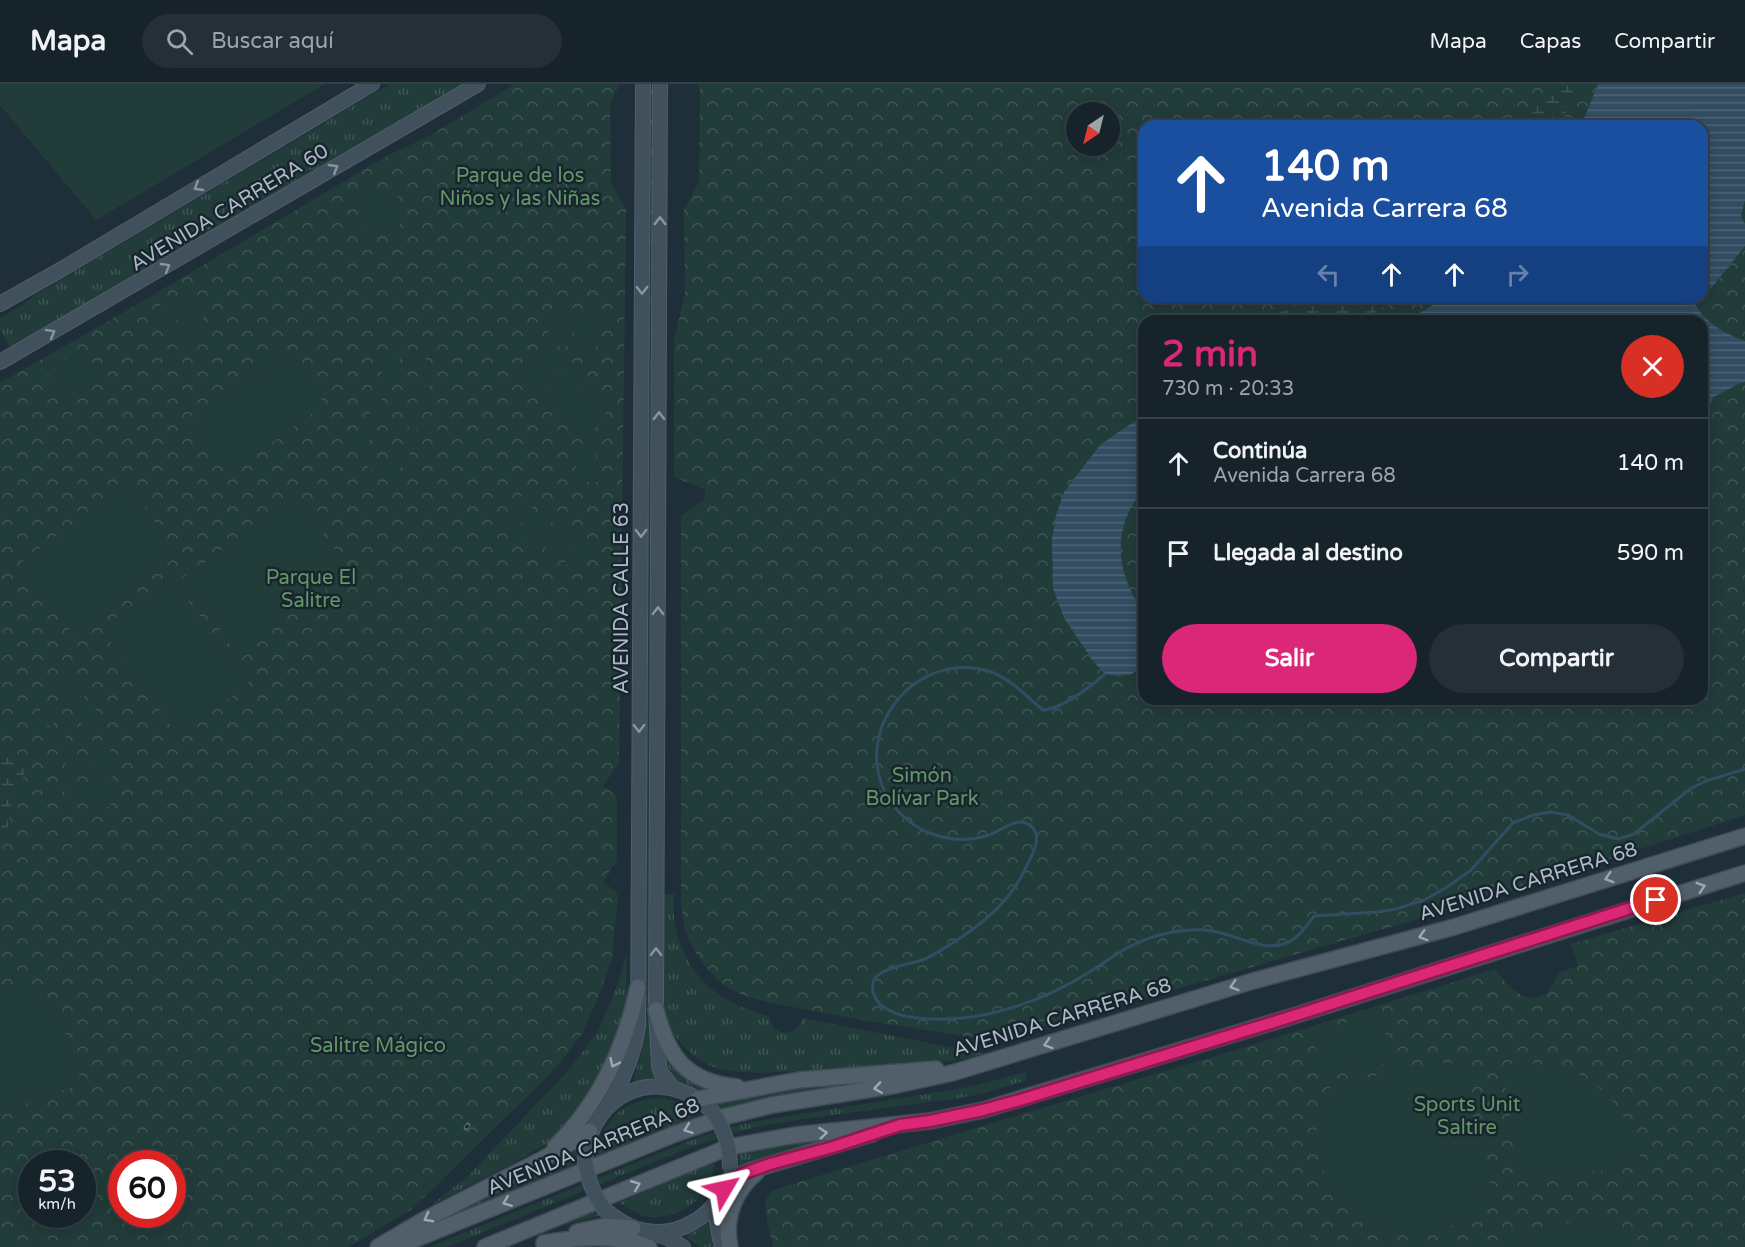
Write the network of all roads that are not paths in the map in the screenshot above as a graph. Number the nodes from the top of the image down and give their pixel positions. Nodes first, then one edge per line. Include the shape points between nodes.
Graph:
1 (372, 84) edge
2 (478, 84) edge
3 (643, 84) edge
4 (660, 84) edge
5 (0, 304) edge
6 (0, 362) edge
7 (640, 641) junction
8 (657, 642) junction
9 (1745, 836) edge
10 (1745, 873) edge
11 (638, 987) junction
12 (656, 1010) junction
13 (976, 1066) junction
14 (752, 1088) junction
15 (674, 1089) junction
16 (698, 1099) junction
17 (608, 1106) junction
18 (900, 1125) junction
19 (590, 1131) junction
20 (543, 1159) junction
21 (770, 1164) junction
22 (724, 1189) junction
23 (714, 1206) junction
24 (644, 1236) edge
25 (539, 1245) edge
26 (378, 1247) edge
27 (396, 1247) edge
28 (485, 1247) edge
29 (683, 1247) edge
30 (723, 1247) edge
31 (730, 1247) edge

1 -> 5 main road, AVENIDA CARRERA 60
6 -> 2 main road, AVENIDA CARRERA 60
3 -> 7 main road, AVENIDA CALLE 63
8 -> 4 main road, AVENIDA CALLE 63
7 - 8 main road
7 -> 11 main road, AVENIDA CALLE 63
12 -> 8 main road, AVENIDA CALLE 63
9 -> 13 main road, AVENIDA CARRERA 68 via 1454,927 1253,981
18 -> 10 main road via 1020,1100
11 - 17 main road, AVENIDA CALLE 63 via 636,1041 624,1077
11 -> 20 main road via 623,1042 604,1083 576,1125
12 - 14 main road via 665,1040 684,1067 711,1083
12 - 15 main road, AVENIDA CALLE 63 via 659,1066
13 - 14 main road via 811,1078
13 -> 27 main road, AVENIDA CARRERA 68 via 724,1117
14 - 16 main road
15 - 16 main road
15 - 17 main road via 639,1089
16 - 22 main road, bridge via 712,1111 727,1138 730,1169
17 - 19 main road
18 - 21 main road
28 -> 18 main road via 729,1147 795,1135
19 - 20 main road
19 - 24 main road, bridge via 585,1161 594,1195 618,1221
20 -> 26 main road
21 - 22 main road via 742,1174
21 - 31 main road via 752,1176 733,1205 727,1224
22 - 23 main road
23 - 24 main road via 685,1227
23 - 30 main road
24 - 25 main road via 579,1238
24 - 25 main road via 619,1226 592,1227
24 - 29 main road via 668,1238

